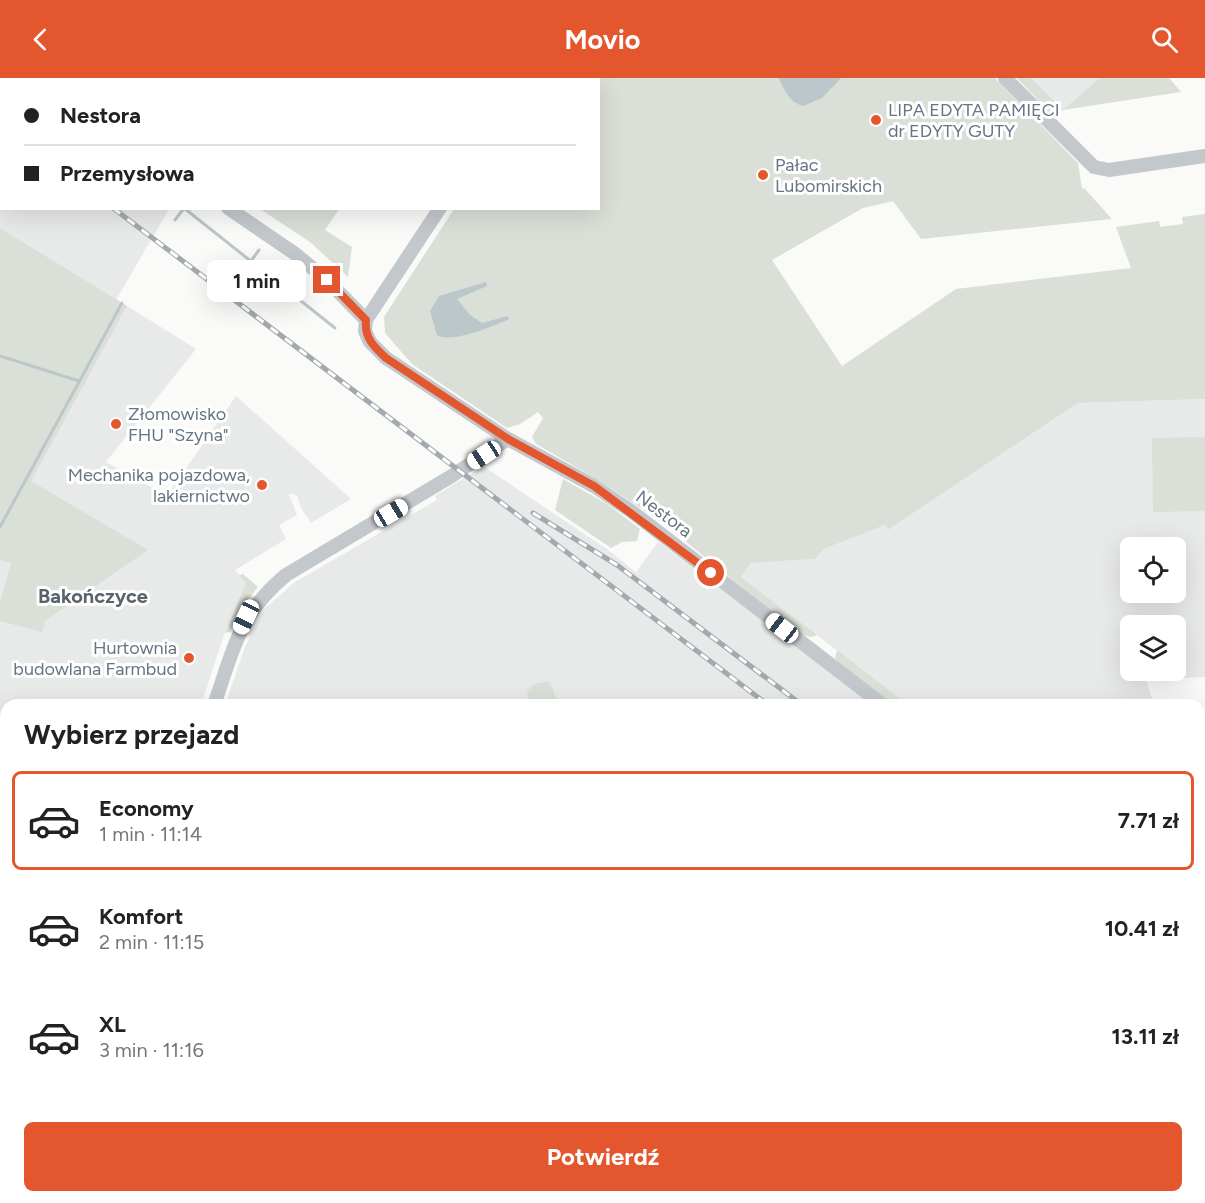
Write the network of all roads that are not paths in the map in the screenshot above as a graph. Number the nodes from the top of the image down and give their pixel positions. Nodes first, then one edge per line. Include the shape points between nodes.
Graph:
1 (1005, 78) edge
2 (1205, 156) edge
3 (231, 210) edge
4 (439, 210) edge
5 (366, 320) junction
6 (508, 439) junction
7 (216, 699) edge
8 (876, 699) edge

1 - 2 street via 1094,167 1109,170
3 - 5 street via 294,253
4 - 5 street
5 - 6 street, Nestora via 370,342 386,358
6 - 7 street via 286,575 269,590 246,617
6 - 8 street, Nestora via 631,511

